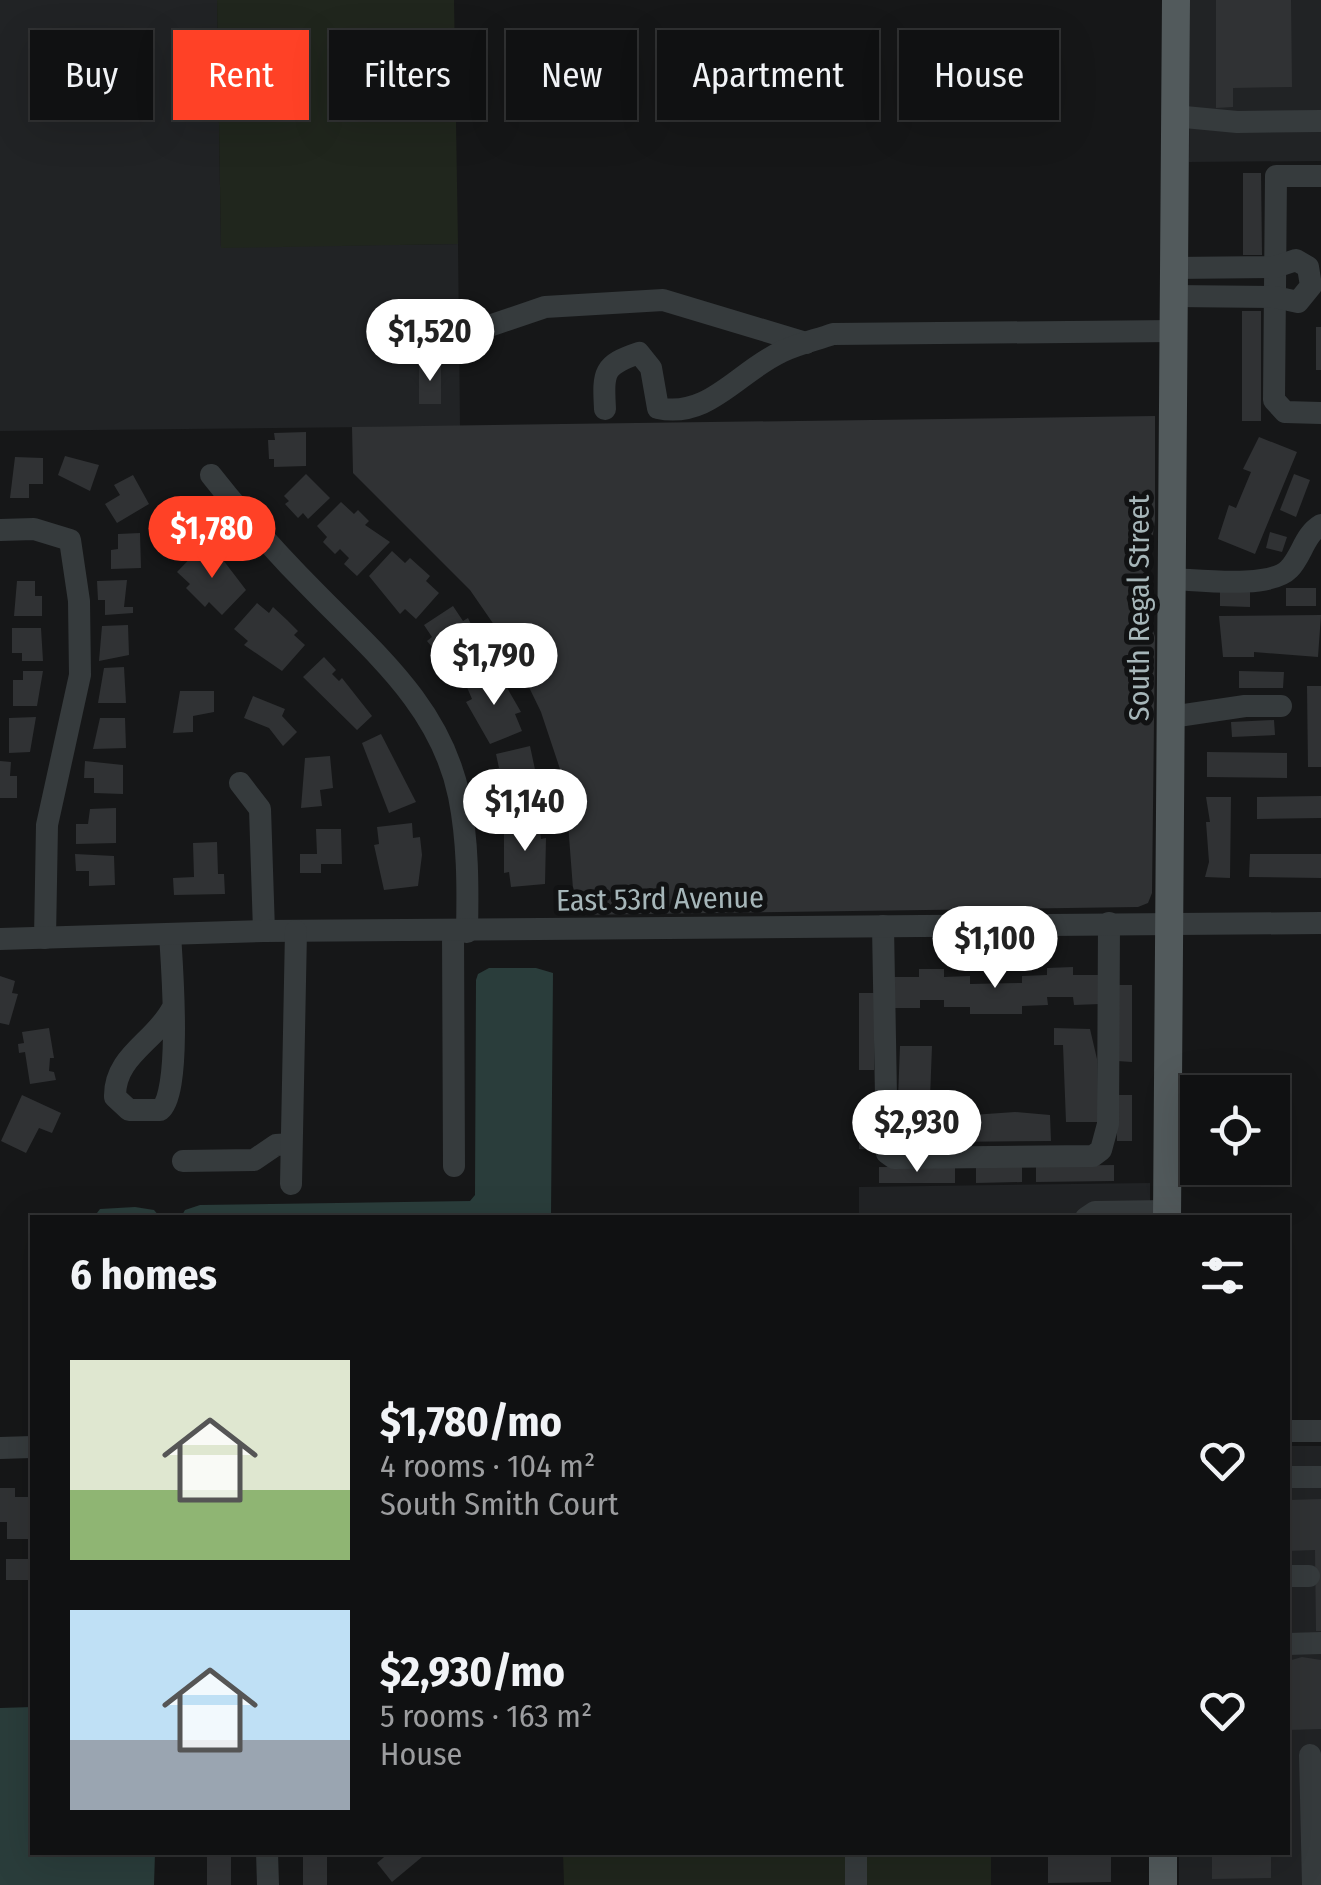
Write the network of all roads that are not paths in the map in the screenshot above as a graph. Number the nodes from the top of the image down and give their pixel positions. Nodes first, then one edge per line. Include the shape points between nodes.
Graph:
1 (1176, 0) edge
2 (1174, 116) junction
3 (1321, 121) edge
4 (1321, 176) edge
5 (1275, 267) junction
6 (1174, 268) junction
7 (1174, 296) junction
8 (1275, 297) junction
9 (1174, 331) junction
10 (439, 343) dead end
11 (806, 343) junction
12 (605, 408) dead end
13 (1321, 412) edge
14 (210, 475) dead end
15 (1321, 525) edge
16 (0, 530) edge
17 (1172, 579) junction
18 (1281, 706) dead end
19 (1171, 717) junction
20 (240, 784) dead end
21 (1168, 922) junction
22 (1109, 923) junction
23 (1321, 923) edge
24 (883, 926) junction
25 (264, 931) junction
26 (296, 932) junction
27 (460, 932) junction
28 (170, 934) junction
29 (46, 938) junction
30 (0, 939) edge
31 (172, 1009) dead end
32 (291, 1144) junction
33 (183, 1161) dead end
34 (454, 1166) dead end
35 (291, 1184) dead end
36 (1167, 1214) edge
37 (1090, 1215) edge
38 (1290, 1431) edge
39 (1321, 1431) edge
40 (30, 1447) edge
41 (0, 1448) edge
42 (1290, 1477) edge
43 (1321, 1477) edge
44 (1321, 1643) edge
45 (1290, 1644) edge
46 (1306, 1755) edge
47 (1299, 1798) edge
48 (268, 1855) edge
49 (856, 1855) edge
50 (1163, 1855) edge
51 (1316, 1877) edge
52 (268, 1885) edge
53 (856, 1885) edge
54 (1163, 1885) edge

1 - 2 main road, South Regal Street
2 - 3 street
2 - 6 main road, South Regal Street
4 - 5 street via 1276,176
5 - 6 street
5 - 8 street
5 - 8 street via 1303,263 1311,286 1298,302
6 - 7 main road, South Regal Street
7 - 8 street
7 - 9 main road, South Regal Street
8 - 13 street via 1274,400 1285,412
9 - 11 street via 870,331
9 - 17 main road, South Regal Street
10 - 11 street via 545,307 664,300
11 - 12 street via 679,413 658,408 651,368 638,352 614,361 604,377
14 - 27 street via 260,537 372,644 413,693 458,792 468,860
15 - 17 street via 1276,578
16 - 29 street via 70,540 79,601 80,675 47,826
17 - 19 main road, South Regal Street
18 - 19 street
19 - 21 main road, South Regal Street
20 - 25 street via 260,808
21 - 22 street, East 53rd Avenue
21 - 23 street, East 53rd Avenue
21 - 36 main road, South Regal Street
22 - 24 street, East 53rd Avenue
22 - 24 street via 1108,1124 1101,1150 1092,1156 894,1158 887,1152
24 - 27 street, East 53rd Avenue
25 - 26 street, East 53rd Avenue
25 - 28 street, East 53rd Avenue
26 - 27 street, East 53rd Avenue
26 - 32 street
27 - 34 street
28 - 29 street, East 53rd Avenue
28 - 31 street
29 - 30 street, East 53rd Avenue
32 - 33 street via 276,1144 254,1160
32 - 35 street
36 - 37 street
38 - 39 street
40 - 41 street
42 - 43 street
44 - 45 street
46 - 47 street
47 - 51 street
48 - 52 street
49 - 53 street
50 - 54 main road

